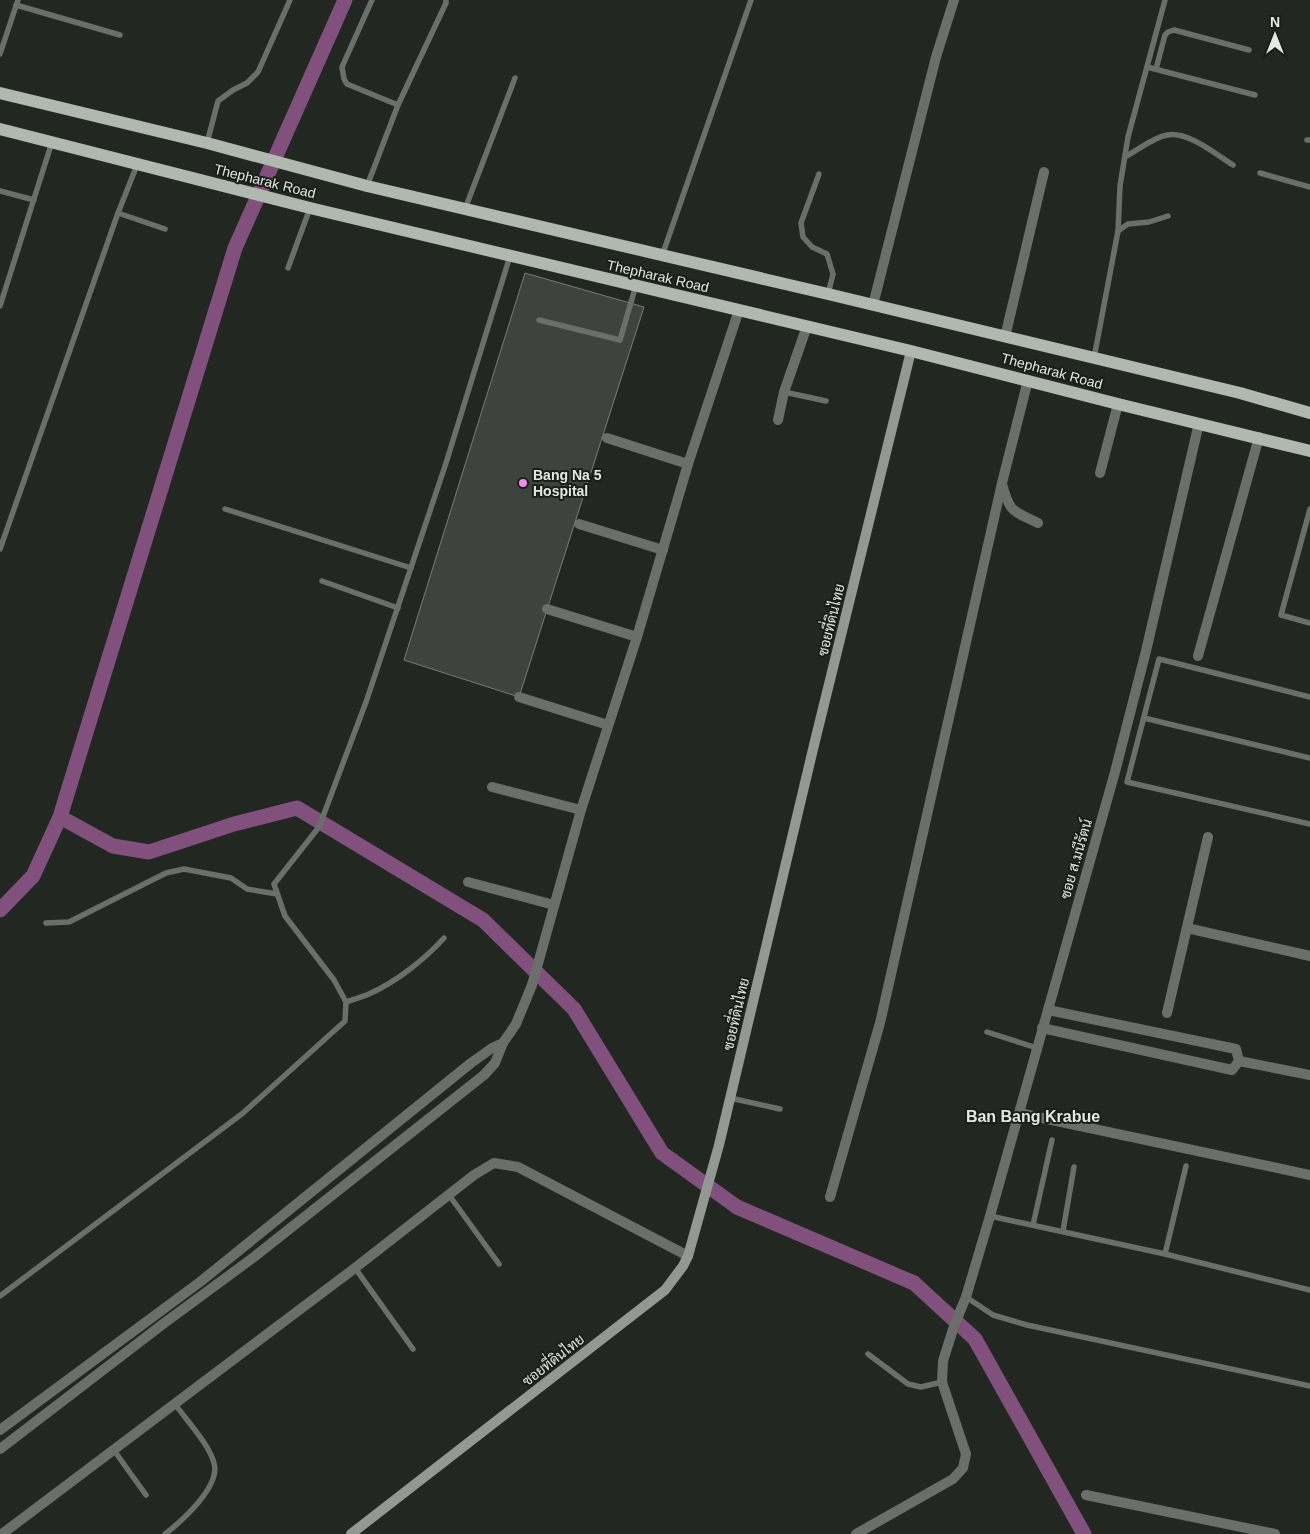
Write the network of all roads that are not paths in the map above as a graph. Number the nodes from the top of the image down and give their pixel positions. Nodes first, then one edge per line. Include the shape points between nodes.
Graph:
1 (290, 0) edge
2 (372, 0) edge
3 (752, 0) edge
4 (954, 0) edge
5 (1165, 0) edge
6 (448, 1) edge
7 (17, 3) edge
8 (120, 35) dead end
9 (1249, 50) dead end
10 (0, 54) edge
11 (1147, 67) junction
12 (1156, 69) junction
13 (515, 78) dead end
14 (0, 93) edge
15 (1255, 95) dead end
16 (398, 106) junction
17 (0, 129) edge
18 (52, 142) junction
19 (207, 143) junction
20 (1125, 157) junction
21 (138, 164) junction
22 (1233, 165) dead end
23 (1044, 172) dead end
24 (819, 174) dead end
25 (1260, 174) dead end
26 (367, 186) junction
27 (1310, 187) edge
28 (0, 191) edge
29 (34, 200) junction
30 (310, 208) junction
31 (465, 209) junction
32 (118, 212) junction
33 (1168, 216) dead end
34 (165, 229) dead end
35 (1118, 231) junction
36 (510, 256) junction
37 (662, 256) junction
38 (288, 268) dead end
39 (636, 286) junction
40 (828, 294) junction
41 (873, 305) junction
42 (0, 306) edge
43 (739, 310) junction
44 (539, 320) dead end
45 (807, 326) junction
46 (1005, 337) junction
47 (911, 351) junction
48 (1094, 358) junction
49 (1028, 380) junction
50 (784, 392) junction
51 (826, 401) dead end
52 (1118, 404) junction
53 (1310, 413) edge
54 (778, 420) dead end
55 (1199, 423) junction
56 (1259, 437) junction
57 (607, 438) dead end
58 (1310, 451) edge
59 (688, 464) junction
60 (1100, 473) dead end
61 (1002, 483) junction
62 (226, 509) dead end
63 (1310, 509) edge
64 (1038, 523) dead end
65 (579, 524) dead end
66 (0, 549) edge
67 (662, 550) junction
68 (411, 568) junction
69 (322, 581) dead end
70 (398, 608) junction
71 (548, 608) dead end
72 (1310, 623) edge
73 (637, 636) junction
74 (1198, 656) dead end
75 (519, 697) dead end
76 (1310, 697) edge
77 (1144, 718) junction
78 (608, 725) junction
79 (1310, 758) edge
80 (492, 787) dead end
81 (581, 810) junction
82 (1310, 824) edge
83 (1208, 837) dead end
84 (468, 882) dead end
85 (277, 894) junction
86 (554, 905) junction
87 (46, 923) dead end
88 (1188, 928) junction
89 (444, 938) dead end
90 (1310, 956) edge
91 (346, 1002) junction
92 (1048, 1010) junction
93 (1167, 1013) dead end
94 (1042, 1028) junction
95 (987, 1032) dead end
96 (503, 1043) junction
97 (1037, 1048) junction
98 (1239, 1061) junction
99 (1310, 1074) edge
100 (730, 1098) junction
101 (780, 1109) dead end
102 (1019, 1113) junction
103 (392, 1127) junction
104 (403, 1139) junction
105 (1052, 1140) dead end
106 (1186, 1166) dead end
107 (1074, 1167) dead end
108 (1310, 1175) edge
109 (448, 1195) junction
110 (830, 1196) dead end
111 (990, 1216) junction
112 (1032, 1225) junction
113 (1063, 1231) junction
114 (1165, 1254) junction
115 (688, 1256) junction
116 (499, 1264) dead end
117 (355, 1268) junction
118 (1310, 1290) edge
119 (0, 1296) edge
120 (966, 1298) junction
121 (155, 1315) junction
122 (163, 1324) junction
123 (413, 1350) dead end
124 (868, 1354) dead end
125 (942, 1382) junction
126 (1310, 1386) edge
127 (174, 1404) junction
128 (0, 1430) edge
129 (0, 1449) edge
130 (113, 1449) junction
131 (1086, 1494) dead end
132 (146, 1495) dead end
133 (1248, 1531) edge
134 (2, 1534) edge
135 (165, 1534) edge
136 (351, 1534) edge
137 (856, 1534) edge
138 (1275, 1534) edge

1 - 19 lane via 258,72 218,101
2 - 16 lane via 342,67 344,79 348,84
3 - 37 lane
4 - 41 street via 936,57
5 - 11 lane
6 - 16 lane
7 - 8 lane
7 - 10 lane
9 - 12 lane via 1174,30 1165,35
11 - 12 lane
11 - 20 lane
12 - 15 lane
13 - 31 lane
14 - 19 main road, Thepharak Road
16 - 26 lane
17 - 18 main road, Thepharak Road
18 - 21 main road, Thepharak Road
18 - 29 lane
19 - 26 main road, Thepharak Road
20 - 22 lane via 1156,139 1176,134
20 - 35 lane
21 - 30 main road, Thepharak Road
21 - 32 lane
23 - 46 street
24 - 40 lane via 801,223 803,237 812,247 827,254 832,274
25 - 27 lane
26 - 31 main road, Thepharak Road
28 - 29 lane
29 - 42 lane
30 - 36 main road, Thepharak Road
30 - 38 lane
31 - 37 main road, Thepharak Road
32 - 34 lane
32 - 66 lane
33 - 35 lane via 1128,224
35 - 48 lane
36 - 39 main road, Thepharak Road
36 - 68 lane
37 - 40 main road, Thepharak Road
39 - 43 main road, Thepharak Road
39 - 44 lane via 620,340
40 - 41 main road, Thepharak Road
41 - 46 main road, Thepharak Road
43 - 45 main road, Thepharak Road
43 - 59 street
45 - 47 main road, Thepharak Road
45 - 50 street
46 - 48 main road, Thepharak Road
47 - 49 main road, Thepharak Road
47 - 100 street, ซอยที่ดินไทย
48 - 53 main road, Thepharak Road
49 - 52 main road, Thepharak Road
49 - 61 street
50 - 51 lane
50 - 54 street
52 - 55 main road, Thepharak Road
52 - 60 street
55 - 56 main road, Thepharak Road
55 - 92 street, ซอย ส.มนีรัตน์ via 1132,708
56 - 58 main road, Thepharak Road
56 - 74 street
57 - 59 street
59 - 67 street
61 - 64 street via 1008,505
61 - 110 street via 880,1023
62 - 68 lane
63 - 72 lane via 1281,615
65 - 67 street
67 - 73 street
68 - 70 lane
69 - 70 lane
70 - 85 lane via 319,826 274,884
71 - 73 street
73 - 78 street
75 - 78 street
76 - 77 lane via 1159,659
77 - 79 lane
77 - 82 lane via 1127,782
78 - 81 street
80 - 81 street
81 - 86 street
83 - 88 street
84 - 86 street
85 - 87 lane via 247,889 230,878 184,870 166,873 69,922
85 - 91 lane via 285,916 334,980
86 - 96 street via 532,985 516,1024
88 - 90 street
88 - 93 street
89 - 91 lane via 432,952 399,976 369,994
91 - 119 lane via 345,1021 244,1112
92 - 94 street, ซอย ส.มนีรัตน์
92 - 98 street via 1236,1049
94 - 97 street, ซอย ส.มนีรัตน์
94 - 98 street via 1232,1070
95 - 97 lane
96 - 103 street via 471,1063
96 - 104 street via 495,1063 484,1075
97 - 102 street, ซอย ส.มนีรัตน์
98 - 99 street
100 - 101 lane
100 - 115 street, ซอยที่ดินไทย
102 - 108 street
102 - 111 street, ซอย ส.มนีรัตน์
103 - 104 street
103 - 121 street
104 - 122 street
105 - 112 lane
106 - 114 lane
107 - 113 lane
109 - 115 street via 494,1163 518,1167
109 - 116 lane
109 - 117 street
111 - 112 lane
111 - 120 street, ซอย ส.มนีรัตน์
112 - 113 lane
113 - 114 lane
114 - 118 lane
115 - 136 street, ซอยที่ดินไทย via 665,1290
117 - 123 lane
117 - 127 street
120 - 125 street, ซอย ส.มนีรัตน์ via 943,1361
120 - 126 lane via 993,1315 1027,1325
121 - 122 street
121 - 128 street
122 - 129 street
124 - 125 lane via 908,1384 921,1387
125 - 137 street via 966,1454 963,1468 953,1479
127 - 130 street
127 - 135 lane via 208,1449 215,1475 201,1499
130 - 132 lane
130 - 134 street
131 - 133 street
133 - 138 street

